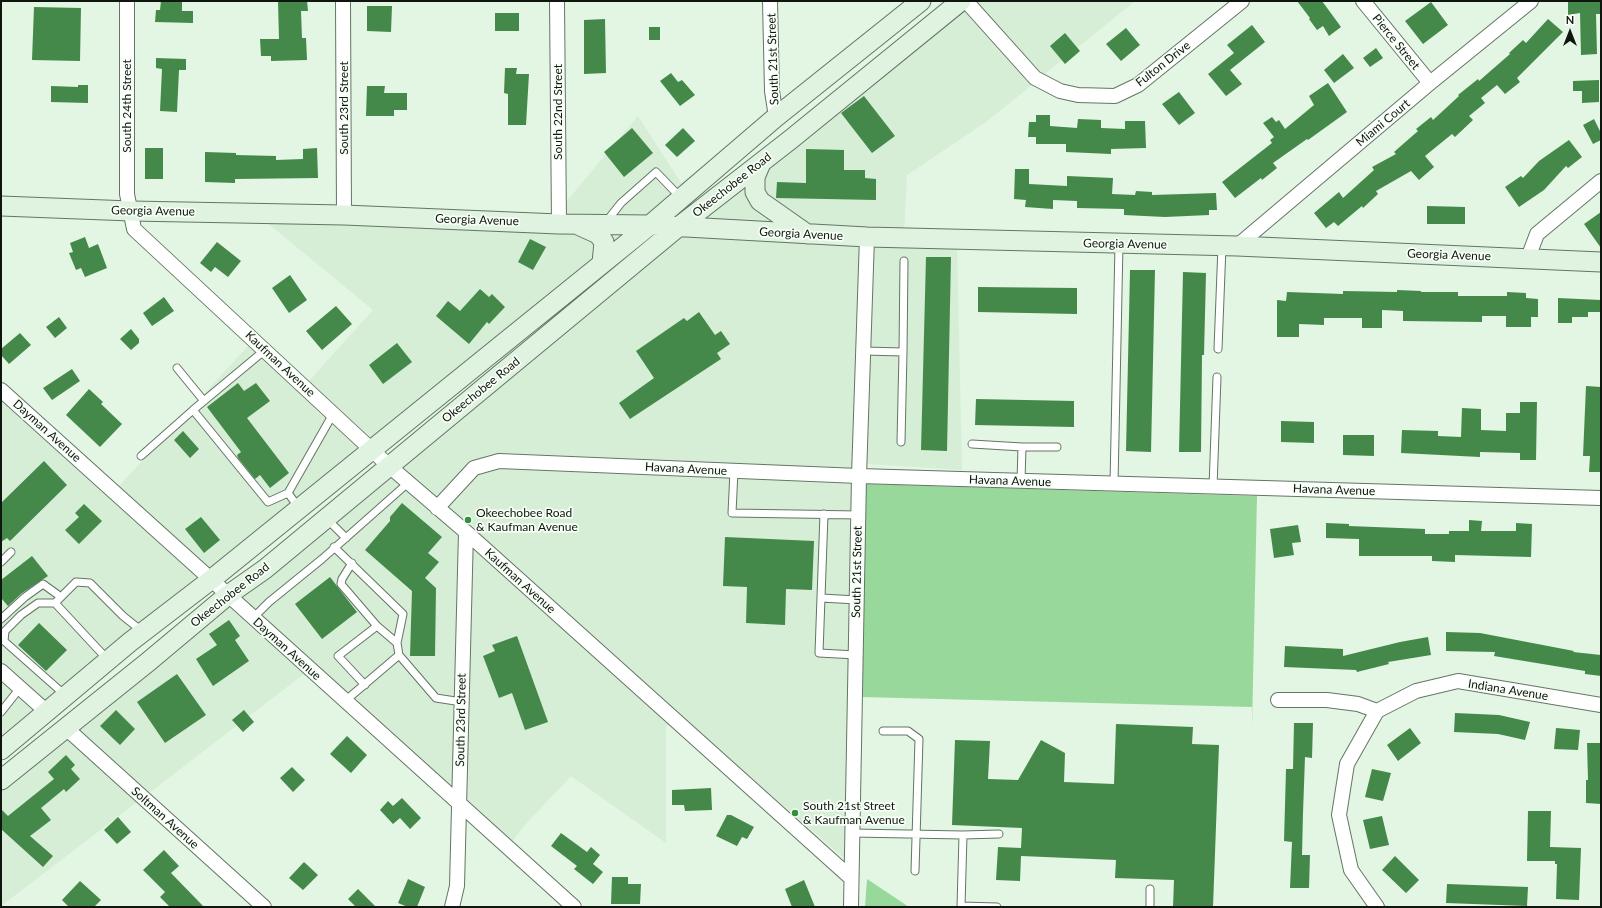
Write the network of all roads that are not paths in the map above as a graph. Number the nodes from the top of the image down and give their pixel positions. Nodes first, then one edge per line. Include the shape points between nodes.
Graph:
1 (127, 1) edge
2 (343, 1) edge
3 (557, 1) edge
4 (770, 1) edge
5 (921, 1) edge
6 (961, 1) edge
7 (966, 1) edge
8 (1242, 1) edge
9 (1363, 1) edge
10 (1531, 1) edge
11 (1430, 83) junction
12 (776, 116) junction
13 (761, 163) junction
14 (1601, 181) edge
15 (682, 198) junction
16 (1, 206) edge
17 (131, 211) junction
18 (344, 215) junction
19 (568, 224) junction
20 (604, 224) junction
21 (650, 225) junction
22 (677, 228) junction
23 (807, 234) junction
24 (867, 237) junction
25 (1119, 244) junction
26 (1229, 246) junction
27 (1528, 258) junction
28 (904, 260) dead end
29 (1601, 262) edge
30 (602, 263) junction
31 (1218, 349) dead end
32 (265, 350) junction
33 (863, 351) junction
34 (903, 352) junction
35 (178, 368) dead end
36 (1217, 377) dead end
37 (1, 390) edge
38 (204, 401) junction
39 (193, 410) junction
40 (333, 414) junction
41 (900, 442) dead end
42 (972, 444) dead end
43 (1022, 447) junction
44 (1057, 448) dead end
45 (371, 449) junction
46 (141, 456) dead end
47 (388, 465) junction
48 (734, 471) junction
49 (860, 476) junction
50 (1021, 481) junction
51 (408, 483) junction
52 (1114, 484) junction
53 (1213, 487) junction
54 (288, 493) junction
55 (1601, 498) edge
56 (299, 508) junction
57 (437, 508) junction
58 (824, 514) junction
59 (859, 515) junction
60 (326, 517) junction
61 (466, 532) junction
62 (346, 538) junction
63 (334, 548) junction
64 (11, 552) dead end
65 (1, 562) edge
66 (352, 563) junction
67 (212, 579) junction
68 (228, 595) junction
69 (61, 597) junction
70 (821, 598) junction
71 (857, 600) junction
72 (55, 603) junction
73 (253, 618) junction
74 (1, 619) edge
75 (377, 626) junction
76 (143, 632) junction
77 (397, 643) junction
78 (399, 655) junction
79 (856, 655) junction
80 (108, 660) junction
81 (1, 671) edge
82 (365, 685) junction
83 (20, 688) junction
84 (66, 696) junction
85 (1278, 700) dead end
86 (345, 701) junction
87 (462, 702) junction
88 (1601, 705) edge
89 (1377, 711) junction
90 (1, 712) edge
91 (47, 712) junction
92 (66, 728) junction
93 (883, 731) dead end
94 (5, 744) edge
95 (1, 780) edge
96 (459, 804) junction
97 (852, 833) junction
98 (999, 834) dead end
99 (916, 835) junction
100 (963, 835) junction
101 (915, 871) dead end
102 (851, 878) junction
103 (1150, 889) dead end
104 (1372, 905) edge
105 (961, 906) edge
106 (264, 907) edge
107 (452, 907) edge
108 (574, 907) edge
109 (851, 907) edge
110 (997, 907) edge
111 (1150, 907) edge

1 - 17 street, South 24th Street via 127,194
2 - 18 street, South 23rd Street
3 - 19 street, South 22nd Street
4 - 12 street, South 21st Street via 772,91
5 - 12 main road, Okeechobee Road
6 - 13 main road, Okeechobee Road
7 - 8 street, Fulton Drive via 1035,78 1060,91 1078,95 1115,96 1138,86
9 - 11 street, Pierce Street
10 - 11 street, Miami Court
11 - 26 street, Miami Court
12 - 15 main road, Okeechobee Road
13 - 22 main road, Okeechobee Road
13 - 23 main road via 755,177 755,192 760,201
14 - 27 street via 1537,234
15 - 20 lane via 656,172 621,203
15 - 21 main road, Okeechobee Road
16 - 17 main road, Georgia Avenue
17 - 18 main road, Georgia Avenue
17 - 32 street, Kaufman Avenue via 134,229
18 - 19 main road, Georgia Avenue
19 - 20 main road, Georgia Avenue
19 - 30 main road via 598,234 604,242
20 - 21 main road, Georgia Avenue
21 - 22 main road, Georgia Avenue
21 - 30 main road, Okeechobee Road
22 - 23 main road, Georgia Avenue
22 - 47 main road, Okeechobee Road
23 - 24 main road, Georgia Avenue
24 - 25 main road, Georgia Avenue
24 - 33 street, South 21st Street
25 - 26 main road, Georgia Avenue
25 - 52 lane
26 - 27 main road, Georgia Avenue
26 - 31 lane
27 - 29 main road, Georgia Avenue
28 - 34 lane
30 - 45 main road, Okeechobee Road
32 - 38 lane
32 - 40 street, Kaufman Avenue
33 - 34 lane
33 - 49 street, South 21st Street
34 - 41 lane
35 - 38 lane
36 - 53 lane
37 - 67 street, Dayman Avenue
38 - 39 lane
39 - 46 lane
39 - 54 lane via 268,502
40 - 45 street, Kaufman Avenue
40 - 54 lane
42 - 43 lane
43 - 44 lane
43 - 50 lane
45 - 47 street, Kaufman Avenue
45 - 56 main road, Okeechobee Road
47 - 51 street, Kaufman Avenue
47 - 60 main road, Okeechobee Road
48 - 49 street, Havana Avenue
48 - 57 street, Havana Avenue via 499,461 474,468
48 - 58 lane via 732,513
49 - 50 street, Havana Avenue
49 - 59 street, South 21st Street
50 - 52 street, Havana Avenue
51 - 57 street, Kaufman Avenue
51 - 62 lane
52 - 53 street, Havana Avenue
53 - 55 street, Havana Avenue
54 - 56 lane
56 - 67 main road, Okeechobee Road
57 - 61 street, Kaufman Avenue
58 - 59 lane
58 - 70 lane
59 - 71 street, South 21st Street
60 - 62 lane
60 - 68 main road, Okeechobee Road via 265,569
61 - 87 street, South 23rd Street
61 - 102 street, Kaufman Avenue
62 - 63 lane
63 - 66 lane
63 - 73 lane
64 - 65 lane
66 - 75 lane via 341,584
66 - 77 lane via 403,614
67 - 68 street, Dayman Avenue
67 - 76 main road, Okeechobee Road
68 - 73 street, Dayman Avenue
68 - 92 main road, Okeechobee Road
69 - 72 lane
69 - 74 lane via 44,584
69 - 76 lane via 76,582 90,583
70 - 71 lane
70 - 79 lane via 819,653
71 - 79 street, South 21st Street
72 - 80 lane
72 - 84 lane via 38,603 21,615 5,631 4,641
73 - 86 street, Dayman Avenue
75 - 77 lane
75 - 82 lane via 338,656
76 - 80 main road, Okeechobee Road
77 - 78 lane
78 - 82 lane
78 - 87 lane via 436,698
79 - 97 street, South 21st Street
80 - 84 main road, Okeechobee Road
81 - 83 street
82 - 86 lane
83 - 90 lane
83 - 91 street
84 - 91 main road, Okeechobee Road
85 - 89 street via 1328,700 1358,704
86 - 96 street, Dayman Avenue
87 - 96 street, South 23rd Street
88 - 89 street, Indiana Avenue via 1458,681 1416,691
89 - 104 street via 1347,764 1339,815 1351,870
91 - 94 main road, Okeechobee Road
92 - 95 main road, Okeechobee Road
92 - 106 street, Soltman Avenue
93 - 99 lane via 908,731 919,739
96 - 107 street, South 23rd Street via 458,886
96 - 108 street, Dayman Avenue
97 - 99 lane
97 - 102 street, South 21st Street
98 - 100 lane
99 - 100 lane
99 - 101 lane
100 - 105 lane
102 - 109 street, South 21st Street
103 - 111 lane
105 - 110 lane

